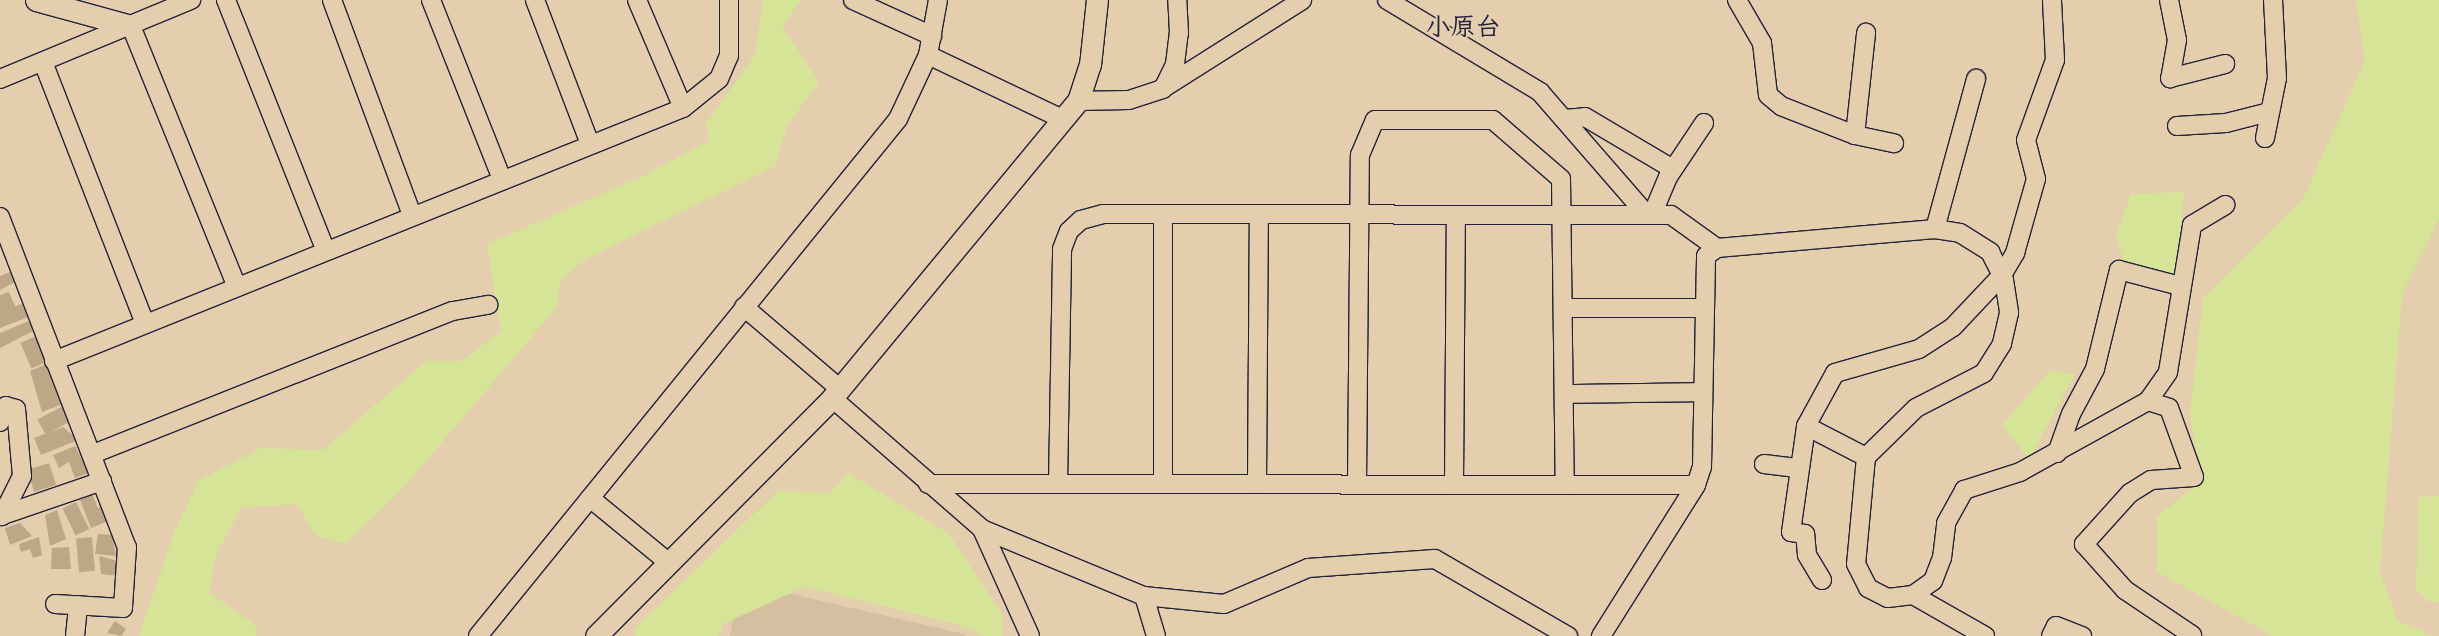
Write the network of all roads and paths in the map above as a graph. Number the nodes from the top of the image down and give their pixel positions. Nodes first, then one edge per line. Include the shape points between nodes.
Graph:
1 (36, 0) edge
2 (192, 0) edge
3 (226, 0) edge
4 (332, 0) edge
5 (430, 0) edge
6 (535, 0) edge
7 (637, 0) edge
8 (729, 0) edge
9 (853, 0) edge
10 (938, 0) edge
11 (1097, 0) edge
12 (1176, 0) edge
13 (1302, 0) edge
14 (1388, 0) edge
15 (1737, 0) edge
16 (2052, 0) edge
17 (2169, 0) edge
18 (2274, 0) edge
19 (131, 26) junction
20 (1866, 33) dead end
21 (932, 36) junction
22 (928, 55) junction
23 (43, 62) junction
24 (2225, 64) dead end
25 (0, 79) edge
26 (1976, 80) dead end
27 (1162, 89) junction
28 (1078, 101) junction
29 (683, 108) junction
30 (2269, 112) junction
31 (1062, 118) junction
32 (1564, 120) junction
33 (1704, 123) dead end
34 (2177, 126) dead end
35 (1855, 135) junction
36 (2265, 138) dead end
37 (1894, 143) dead end
38 (590, 144) junction
39 (1673, 169) junction
40 (502, 179) junction
41 (2225, 205) dead end
42 (412, 214) junction
43 (1163, 215) junction
44 (1563, 215) junction
45 (1649, 215) junction
46 (1456, 216) junction
47 (0, 217) edge
48 (1259, 217) junction
49 (1360, 217) junction
50 (1935, 228) junction
51 (4, 242) edge
52 (1717, 248) junction
53 (325, 249) junction
54 (2002, 275) junction
55 (2180, 286) junction
56 (237, 287) junction
57 (488, 305) dead end
58 (744, 307) junction
59 (1564, 308) junction
60 (1703, 308) junction
61 (145, 323) junction
62 (54, 361) junction
63 (1702, 392) junction
64 (836, 393) junction
65 (1565, 394) junction
66 (2148, 401) junction
67 (0, 422) edge
68 (1806, 426) junction
69 (2057, 453) junction
70 (93, 454) junction
71 (1866, 457) junction
72 (1764, 464) dead end
73 (1797, 468) junction
74 (102, 481) junction
75 (928, 484) junction
76 (1058, 484) junction
77 (1163, 484) junction
78 (1257, 484) junction
79 (1357, 484) junction
80 (1454, 484) junction
81 (1565, 485) junction
82 (1696, 485) junction
83 (590, 498) junction
84 (1, 516) edge
85 (982, 529) junction
86 (670, 563) junction
87 (1822, 580) dead end
88 (1913, 595) junction
89 (1144, 596) junction
90 (55, 604) dead end
91 (78, 605) junction
92 (2192, 635) edge
93 (75, 636) edge
94 (478, 636) edge
95 (596, 636) edge
96 (1030, 636) edge
97 (1156, 636) edge
98 (1568, 636) edge
99 (1600, 636) edge
100 (1985, 636) edge
101 (2051, 636) edge
102 (2082, 636) edge

1 - 19 street
2 - 19 street
3 - 53 street
4 - 42 street
5 - 40 street
6 - 38 street
7 - 29 street
8 - 29 street via 729,56 719,80
9 - 21 street
10 - 21 street
11 - 28 street via 1090,66
12 - 27 street via 1180,33 1175,64
13 - 27 street
14 - 32 street via 1520,78
15 - 35 street via 1762,43 1768,94 1781,106
16 - 54 street via 2055,60 2026,140 2036,179 2015,254
17 - 24 street via 2177,40 2170,78
18 - 30 street via 2277,78
19 - 23 street
19 - 56 street
20 - 35 street
21 - 22 street
22 - 31 street
22 - 58 street via 898,119
23 - 25 street
23 - 61 street
26 - 50 street
27 - 28 street via 1129,100
28 - 31 street
29 - 38 street
30 - 34 street via 2226,123
30 - 36 street
31 - 64 street
32 - 39 street via 1585,117
32 - 45 street
33 - 39 street
35 - 37 street
38 - 40 street
39 - 45 street
40 - 42 street
41 - 55 street via 2192,225
42 - 53 street
43 - 48 street
43 - 76 street via 1104,214 1081,220 1069,231 1062,248
43 - 77 street
44 - 45 street
44 - 46 street
44 - 49 street via 1561,180 1493,120 1375,120 1360,155
44 - 59 street
45 - 52 street via 1671,215
46 - 49 street
46 - 80 street
47 - 51 street
48 - 49 street
48 - 78 street
49 - 79 street
50 - 52 street
50 - 54 street via 1960,233 1990,252
51 - 62 street
52 - 60 street via 1706,256
53 - 56 street
54 - 68 street via 1953,327 1919,349 1835,373
54 - 71 street via 2009,313 2002,344 1984,373 1916,408
55 - 66 street via 2168,372
55 - 69 street via 2119,270 2095,369 2070,414
56 - 61 street
57 - 70 street via 453,311
58 - 64 street
58 - 83 street
59 - 60 street
59 - 65 street
60 - 63 street
61 - 62 street
62 - 70 street
63 - 65 street
63 - 82 street via 1702,467
64 - 75 street
64 - 86 street
65 - 81 street
66 - 69 street
66 - 92 street via 2169,408 2194,477 2151,480 2130,492 2084,544 2125,590
67 - 84 street via 6,406 16,409 22,476
68 - 71 street
68 - 73 street
69 - 88 street via 2020,472 1964,490 1946,523 1942,558 1933,582
70 - 74 street
71 - 88 street via 1856,564 1868,588 1888,598
72 - 73 street
73 - 87 street via 1791,532 1805,534 1807,555
74 - 84 street
74 - 91 street via 127,547 123,608
75 - 76 street
75 - 85 street
76 - 77 street
77 - 78 street
78 - 79 street
79 - 80 street
80 - 81 street
81 - 82 street
82 - 99 street
83 - 86 street
83 - 94 street
85 - 89 street
85 - 96 street
86 - 95 street
88 - 100 street
89 - 97 street
89 - 98 street via 1224,604 1308,568 1435,559
90 - 91 street
91 - 93 street
101 - 102 street via 2056,626

